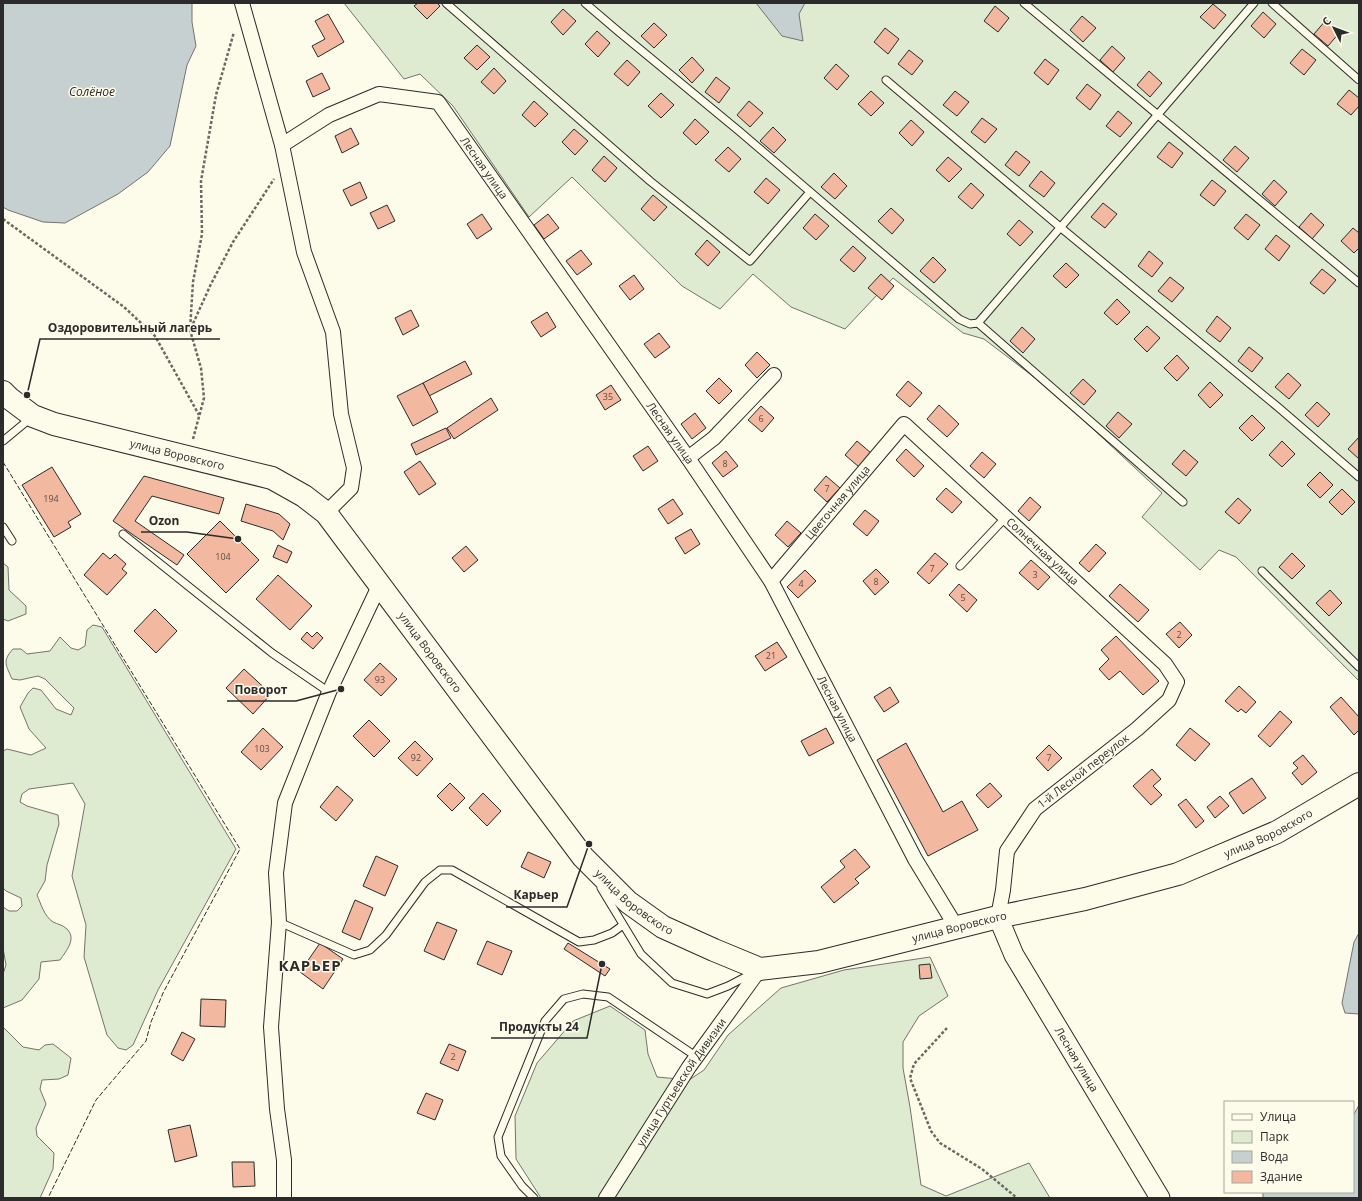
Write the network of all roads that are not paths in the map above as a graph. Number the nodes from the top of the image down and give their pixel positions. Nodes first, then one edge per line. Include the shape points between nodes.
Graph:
1 (446, 3) edge
2 (585, 3) edge
3 (1024, 3) edge
4 (1254, 3) edge
5 (1272, 3) edge
6 (242, 4) edge
7 (886, 80) dead end
8 (1359, 80) edge
9 (1158, 115) junction
10 (282, 145) junction
11 (810, 192) junction
12 (1060, 227) junction
13 (1359, 283) edge
14 (978, 323) junction
15 (774, 374) dead end
16 (3, 392) edge
17 (33, 416) junction
18 (904, 424) joint
19 (3, 441) edge
20 (688, 458) junction
21 (1359, 477) edge
22 (1183, 502) dead end
23 (326, 513) junction
24 (1006, 517) junction
25 (3, 527) edge
26 (123, 534) dead end
27 (12, 541) dead end
28 (960, 566) dead end
29 (1262, 571) dead end
30 (771, 581) junction
31 (380, 584) junction
32 (1359, 666) edge
33 (1177, 682) joint
34 (329, 692) junction
35 (1359, 784) edge
36 (583, 857) junction
37 (998, 917) junction
38 (279, 922) junction
39 (623, 925) junction
40 (958, 928) junction
41 (760, 969) junction
42 (697, 1056) junction
43 (284, 1198) edge
44 (534, 1198) edge
45 (606, 1198) edge
46 (1160, 1198) edge

1 - 11 lane via 650,181 750,261
2 - 11 lane
3 - 9 lane
4 - 9 lane
5 - 8 lane
6 - 10 street
7 - 12 lane
9 - 12 lane
9 - 13 lane
10 - 20 street, Лесная улица via 329,115 379,94 438,102
10 - 23 street via 304,252 333,332 341,414 354,468 351,488
11 - 14 lane via 959,318 970,324
12 - 14 lane
12 - 21 lane
14 - 22 lane
15 - 20 street via 714,438
16 - 17 main road, улица Воровского
17 - 19 lane
17 - 23 main road, улица Воровского via 68,428 272,478 304,496
18 - 24 street, Солнечная улица
18 - 30 street, Цветочная улица
20 - 30 street, Лесная улица
23 - 31 main road, улица Воровского
24 - 28 lane
24 - 33 street, Солнечная улица via 1165,664
25 - 27 lane
26 - 34 lane via 272,653
29 - 32 lane
30 - 40 street, Лесная улица via 912,853
31 - 34 street
31 - 36 main road, улица Воровского
33 - 37 street, 1-й Лесной переулок via 1169,700 1137,729 1035,809 1007,851
34 - 38 street via 285,803 276,873
35 - 37 main road, улица Воровского via 1277,832 1178,874 1085,899
36 - 39 lane
36 - 41 main road, улица Воровского via 628,902 664,927
37 - 40 main road, улица Воровского
37 - 46 street, Лесная улица via 1014,955
38 - 39 lane via 354,955 370,950 386,934 425,882 440,870 452,870 579,942 594,940 612,933
38 - 43 street via 271,1027 277,1109 284,1160
39 - 41 lane via 641,954 672,983 707,994
40 - 41 main road, улица Воровского via 819,962
41 - 42 street, улица Гуртьевской Дивизии
42 - 44 lane via 608,997 583,994 564,1000 545,1021 498,1137 501,1156 522,1186
42 - 45 street, улица Гуртьевской Дивизии

